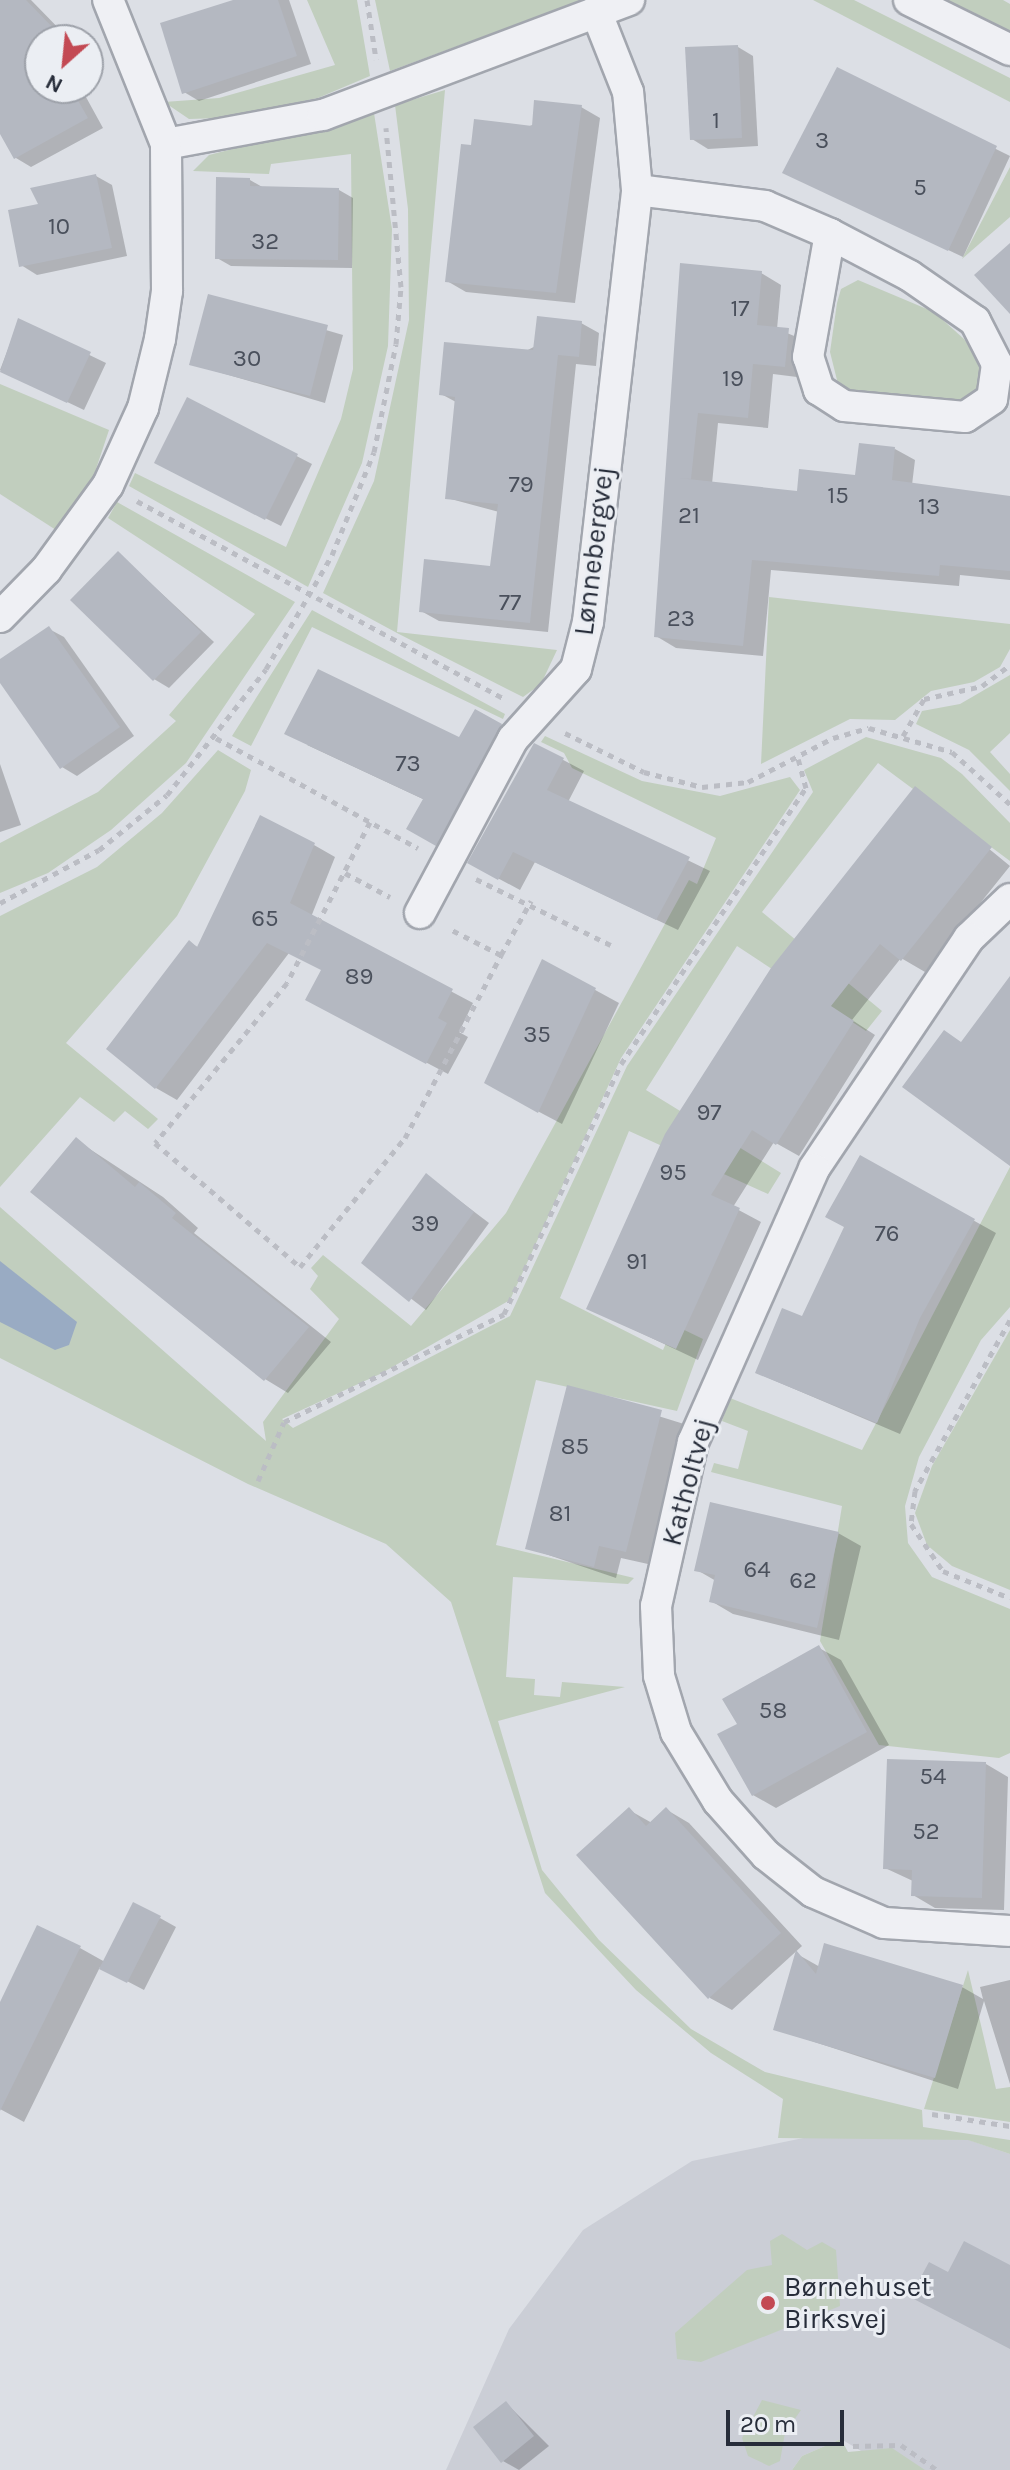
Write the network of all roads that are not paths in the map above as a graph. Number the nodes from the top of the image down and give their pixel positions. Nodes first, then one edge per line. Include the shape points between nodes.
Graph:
1 (110, 0) edge
2 (629, 0) edge
3 (909, 0) edge
4 (596, 11) junction
5 (1010, 50) edge
6 (166, 144) junction
7 (637, 190) junction
8 (830, 234) junction
9 (0, 617) edge
10 (1010, 899) edge
11 (420, 913) road end
12 (1010, 1931) edge

1 - 6 street
2 - 4 street
3 - 5 street
4 - 6 street via 323,115
4 - 7 street, Lønnebergvej via 628,92
6 - 9 street via 169,240 160,339 143,408 108,485 46,570
7 - 8 street via 765,206
7 - 11 street, Lønnebergvej via 588,622 576,669 513,739
8 - 8 street via 808,357 819,390 844,406 965,417 992,399 997,364 975,321
10 - 12 street, Katholtvej via 969,938 814,1169 693,1442 656,1606 659,1676 676,1732 718,1801 766,1855 813,1892 884,1923

